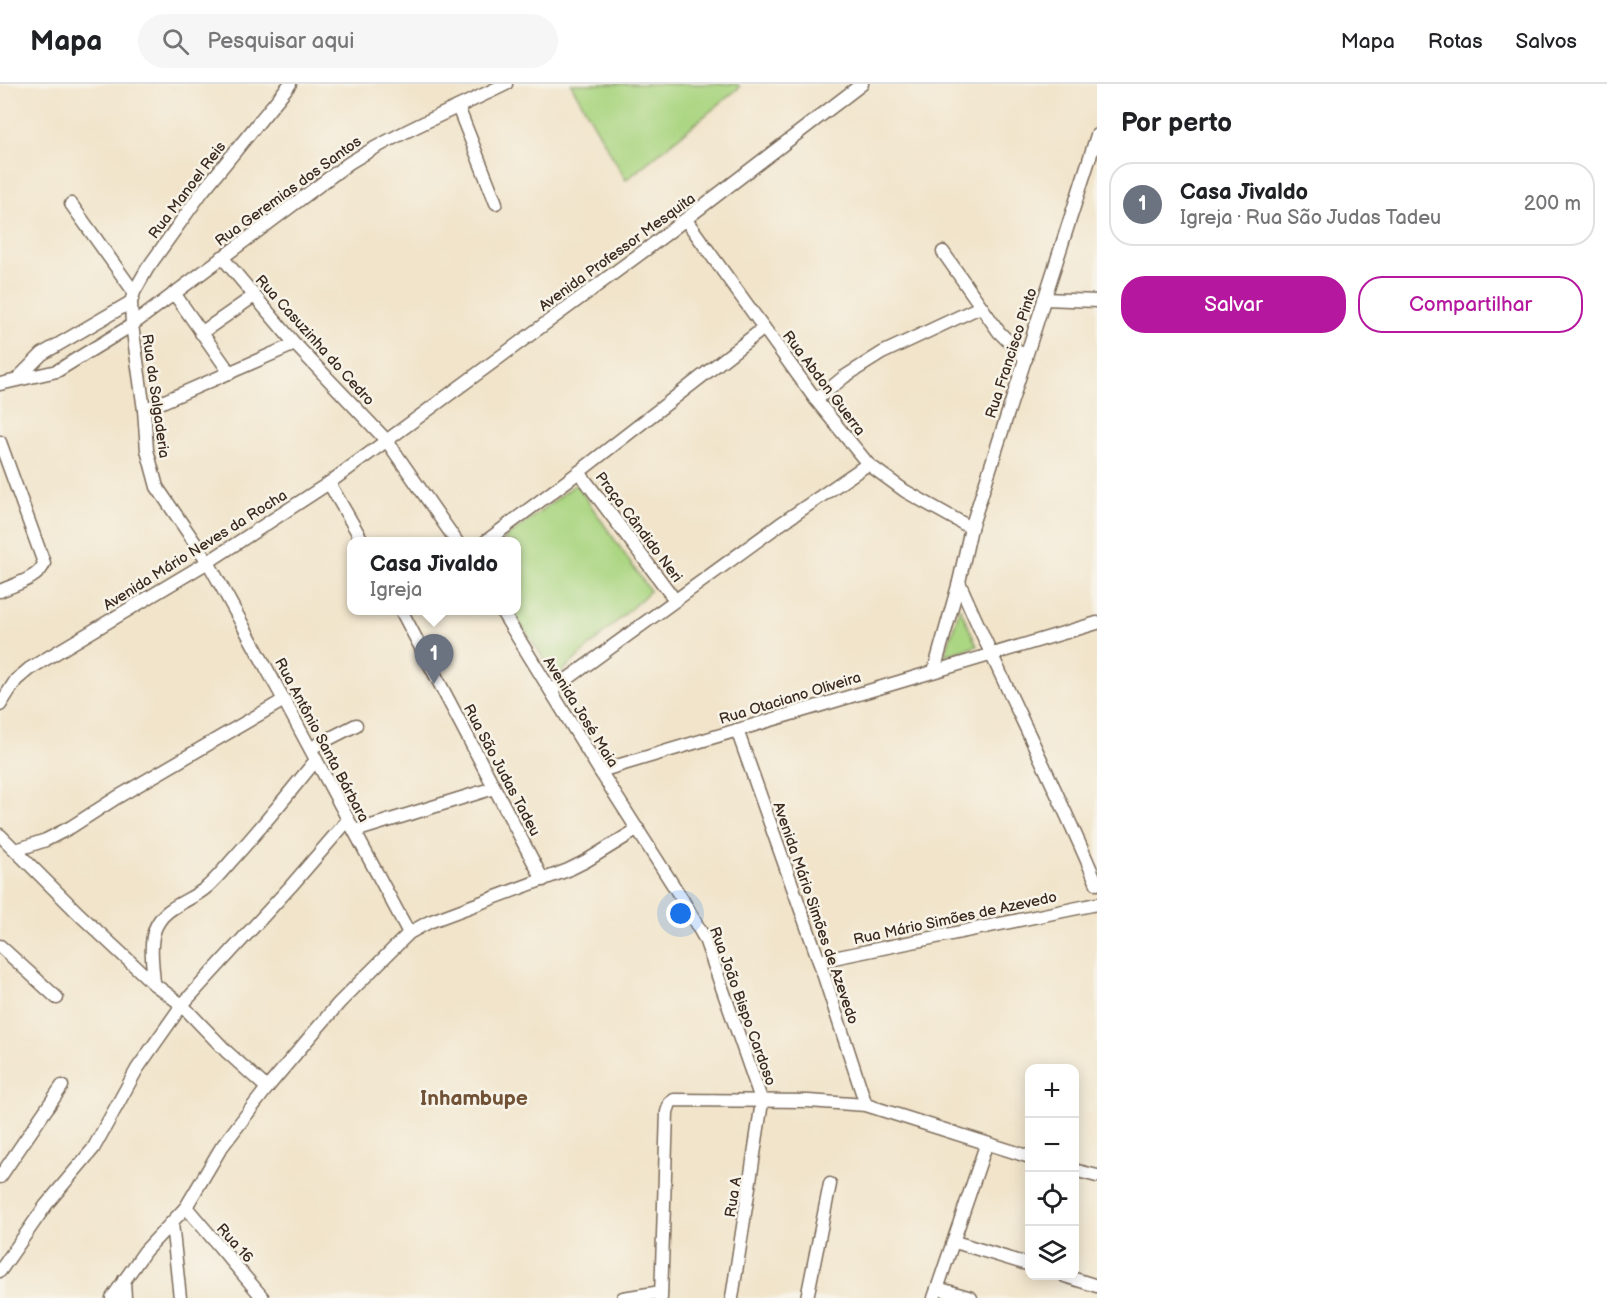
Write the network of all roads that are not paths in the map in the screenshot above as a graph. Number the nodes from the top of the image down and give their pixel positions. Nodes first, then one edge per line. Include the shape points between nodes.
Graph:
1 (290, 84) edge
2 (506, 84) edge
3 (862, 84) edge
4 (458, 107) junction
5 (1097, 135) edge
6 (496, 203) dead end
7 (71, 204) dead end
8 (686, 220) junction
9 (943, 252) dead end
10 (222, 257) junction
11 (174, 294) junction
12 (254, 296) junction
13 (132, 297) junction
14 (1044, 299) junction
15 (1097, 301) edge
16 (980, 308) junction
17 (132, 326) junction
18 (764, 328) junction
19 (201, 333) junction
20 (295, 344) junction
21 (1026, 359) junction
22 (230, 373) junction
23 (17, 379) junction
24 (0, 384) edge
25 (816, 399) junction
26 (144, 410) junction
27 (387, 441) junction
28 (0, 442) edge
29 (868, 464) junction
30 (579, 472) junction
31 (329, 483) junction
32 (971, 528) junction
33 (360, 537) edge
34 (454, 537) edge
35 (492, 537) edge
36 (208, 562) junction
37 (959, 582) junction
38 (0, 591) edge
39 (675, 600) junction
40 (404, 615) edge
41 (504, 615) edge
42 (1097, 623) edge
43 (990, 654) junction
44 (934, 670) junction
45 (16, 680) junction
46 (0, 686) edge
47 (551, 691) junction
48 (284, 700) junction
49 (0, 705) edge
50 (356, 725) dead end
51 (736, 730) junction
52 (314, 754) junction
53 (600, 771) junction
54 (494, 788) junction
55 (348, 820) junction
56 (638, 829) junction
57 (355, 831) junction
58 (0, 835) edge
59 (16, 850) junction
60 (543, 880) junction
61 (1097, 884) edge
62 (1097, 904) edge
63 (409, 933) junction
64 (0, 946) edge
65 (819, 961) junction
66 (154, 984) junction
67 (57, 998) dead end
68 (182, 1005) junction
69 (62, 1086) dead end
70 (267, 1088) junction
71 (762, 1102) junction
72 (866, 1105) junction
73 (986, 1144) junction
74 (1025, 1156) edge
75 (1079, 1171) edge
76 (1097, 1176) edge
77 (0, 1177) edge
78 (830, 1184) dead end
79 (186, 1207) junction
80 (172, 1223) junction
81 (955, 1242) junction
82 (1025, 1264) edge
83 (0, 1271) edge
84 (124, 1280) junction
85 (1079, 1280) edge
86 (1097, 1286) edge
87 (936, 1293) edge
88 (661, 1295) edge
89 (112, 1298) edge
90 (125, 1298) edge
91 (180, 1298) edge
92 (263, 1298) edge
93 (623, 1298) edge
94 (732, 1298) edge
95 (807, 1298) edge
96 (971, 1298) edge

1 - 13 street, Rua Manoel Reis via 195,201
2 - 4 street, Rua Geremias dos Santos
3 - 8 street, Avenida Professor Mesquita
4 - 6 street
4 - 10 street, Rua Geremias dos Santos via 349,163
5 - 14 street, Rua Francisco Pinto
7 - 13 street
8 - 18 street, Rua Abdon Guerra
8 - 27 street, Avenida Professor Mesquita
9 - 16 street
10 - 11 street, Rua Geremias dos Santos
10 - 12 street, Rua Casuzinha do Cedro
11 - 17 street, Rua Geremias dos Santos
11 - 19 street
12 - 19 street
12 - 20 street, Rua Casuzinha do Cedro
13 - 17 street
13 - 23 street via 42,354
14 - 15 street
14 - 21 street, Rua Francisco Pinto
16 - 21 street
16 - 25 street via 882,353
17 - 23 street, Rua Geremias dos Santos via 57,371
17 - 26 street, Rua da Salgaderia
18 - 25 street, Rua Abdon Guerra
18 - 30 street
19 - 22 street
20 - 22 street
20 - 27 street, Rua Casuzinha do Cedro
21 - 32 street, Rua Francisco Pinto
22 - 26 street
23 - 24 street, Rua Geremias dos Santos
25 - 29 street, Rua Abdon Guerra
26 - 36 street, Rua da Salgaderia via 147,450 157,487
27 - 31 street, Avenida Mário Neves da Rocha
27 - 34 street
28 - 38 street via 43,556 43,568 37,573
29 - 32 street, Rua Abdon Guerra via 905,491
29 - 39 street
30 - 35 street
30 - 39 street, Praça Cândido Neri
31 - 33 street
31 - 36 street, Avenida Mário Neves da Rocha
32 - 37 street, Rua Francisco Pinto
36 - 45 street, Avenida Mário Neves da Rocha via 49,656
36 - 48 street, Rua Antônio Santa Bárbara
37 - 43 street
37 - 44 street, Rua Francisco Pinto
39 - 47 street
40 - 54 street, Rua São Judas Tadeu
41 - 47 street, Avenida José Maia
42 - 43 street, Rua Otaciano Oliveira
43 - 44 street, Rua Otaciano Oliveira
43 - 61 street
44 - 51 street, Rua Otaciano Oliveira
45 - 46 street
45 - 49 street
47 - 53 street, Avenida José Maia
48 - 52 street, Rua Antônio Santa Bárbara
48 - 59 street via 71,827
50 - 52 street
51 - 53 street, Rua Otaciano Oliveira
51 - 65 street, Avenida Mário Simões de Azevedo
52 - 55 street, Rua Antônio Santa Bárbara
52 - 66 street via 263,826 208,886 163,915 153,937
53 - 56 street, Avenida José Maia
54 - 57 street
54 - 60 street, Rua São Judas Tadeu
55 - 57 street, Rua Antônio Santa Bárbara
55 - 68 street
56 - 60 street via 586,861
56 - 71 street, Rua João Bispo Cardoso via 705,939
57 - 63 street, Rua Antônio Santa Bárbara
58 - 59 street
59 - 66 street
60 - 63 street
62 - 65 street, Rua Mário Simões de Azevedo
63 - 70 street via 339,1003
64 - 67 street
65 - 72 street, Avenida Mário Simões de Azevedo
66 - 68 street
68 - 70 street
68 - 83 street via 137,1069 93,1149 46,1205
69 - 77 street
70 - 79 street via 221,1148
71 - 72 street
71 - 88 street via 670,1103 666,1112
71 - 94 street, Rua A
72 - 73 street
73 - 74 street
73 - 81 street
75 - 76 street
78 - 95 street
79 - 80 street
79 - 92 street, Rua 16
80 - 84 street
80 - 91 street
81 - 82 street
81 - 87 street
84 - 89 street
84 - 90 street
85 - 86 street
87 - 96 street
88 - 93 street

